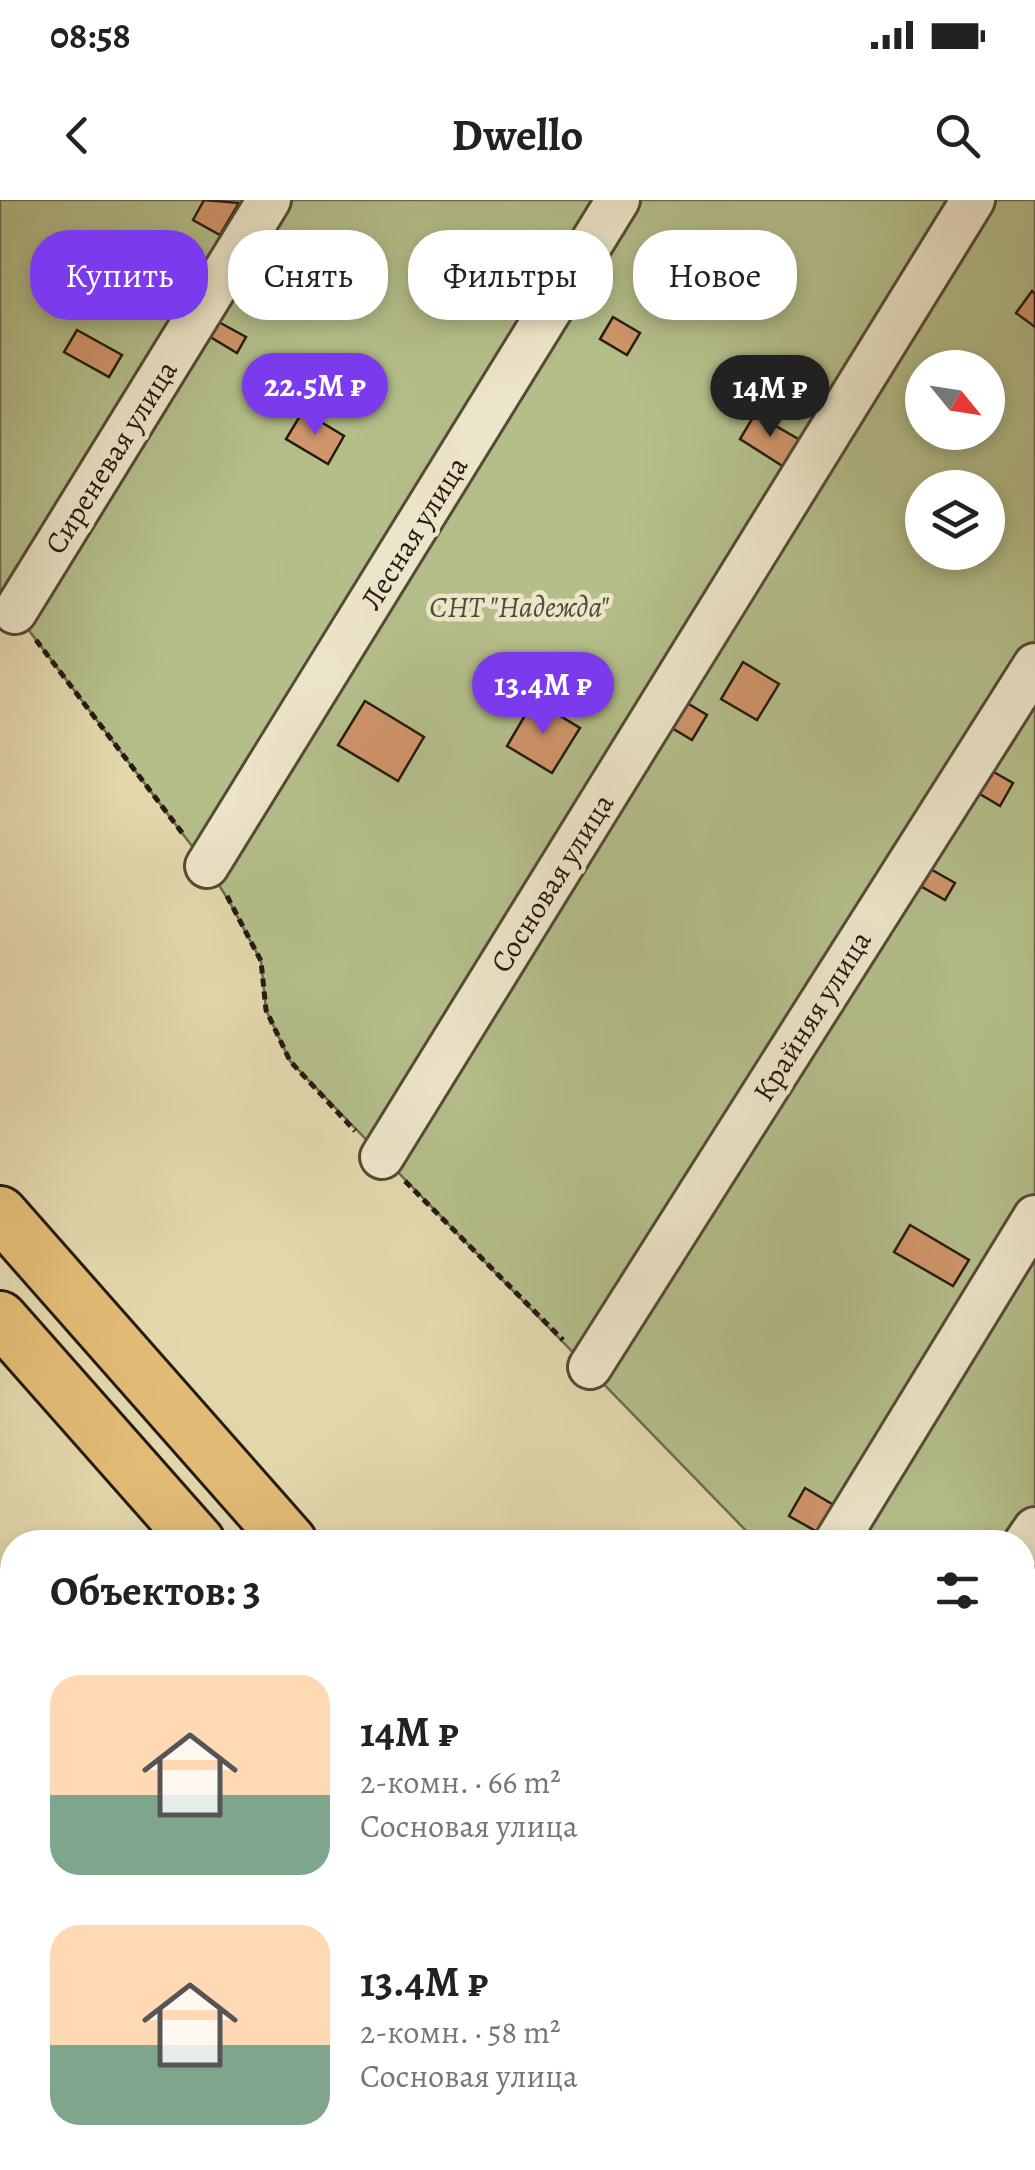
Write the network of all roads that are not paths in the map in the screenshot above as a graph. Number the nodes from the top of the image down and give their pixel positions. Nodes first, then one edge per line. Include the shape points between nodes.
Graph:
1 (269, 200) edge
2 (618, 200) edge
3 (973, 200) edge
4 (15, 612) road end
5 (1035, 665) edge
6 (208, 866) road end
7 (382, 1157) road end
8 (0, 1212) edge
9 (1035, 1218) edge
10 (0, 1318) edge
11 (590, 1367) road end
12 (187, 1530) edge
13 (279, 1530) edge
14 (843, 1530) edge

1 - 4 street, Сиреневая улица
2 - 6 street, Лесная улица
3 - 7 street, Сосновая улица
5 - 11 street, Крайняя улица
8 - 13 main road
9 - 14 street
10 - 12 main road

